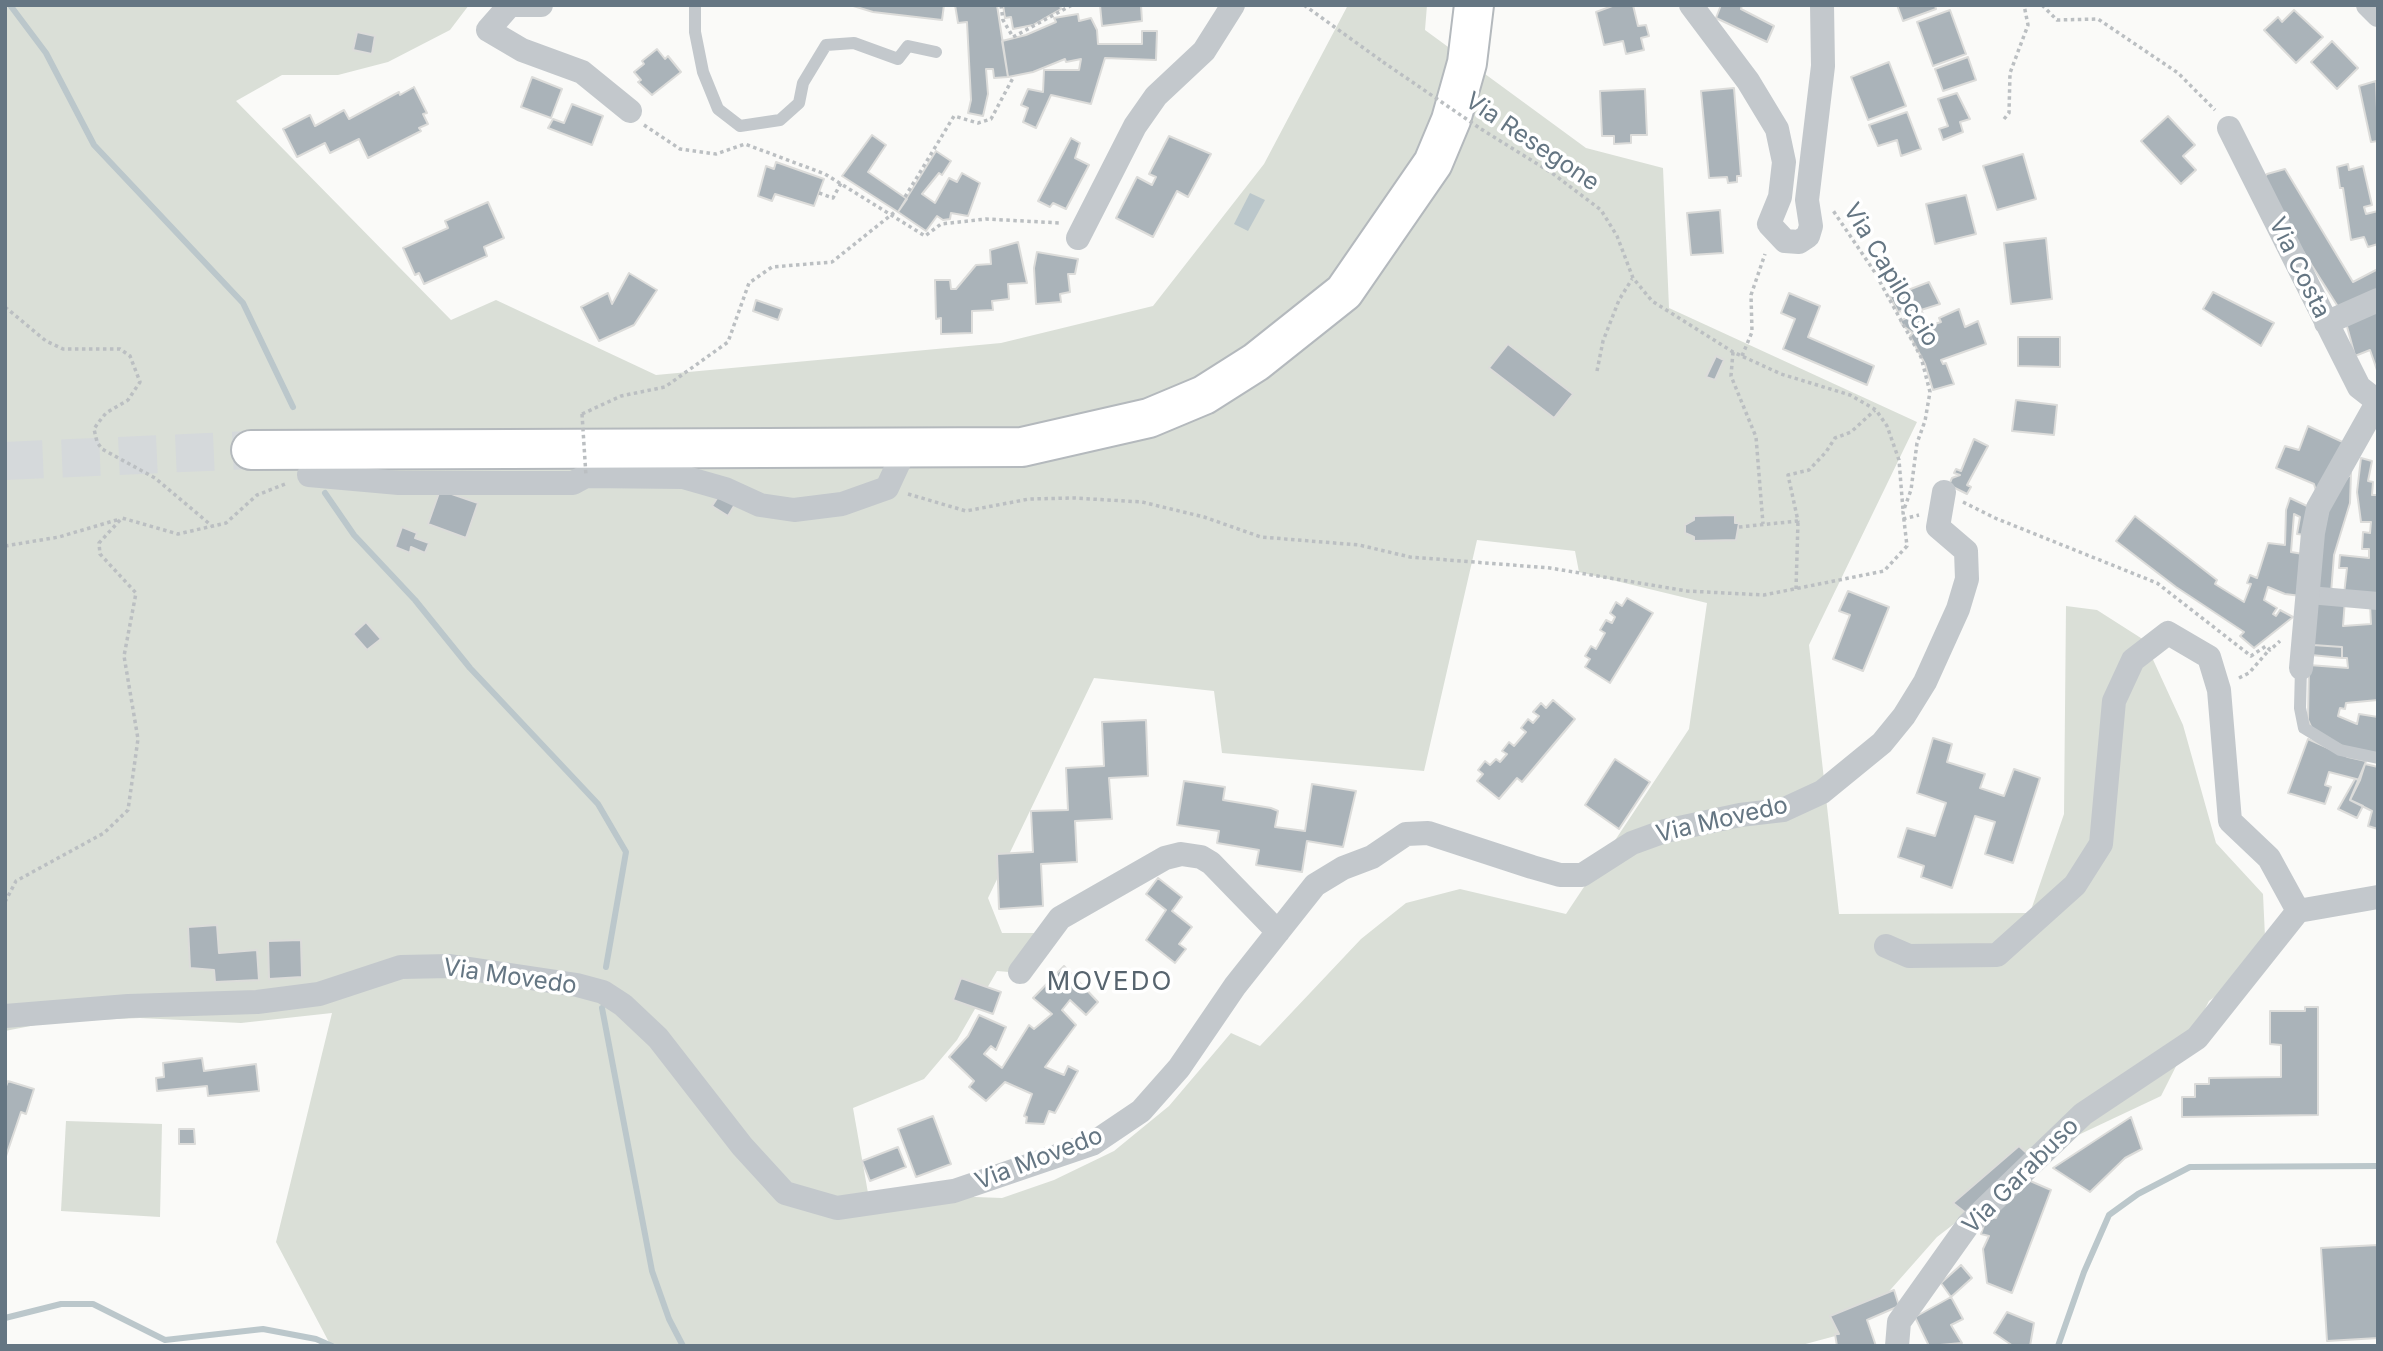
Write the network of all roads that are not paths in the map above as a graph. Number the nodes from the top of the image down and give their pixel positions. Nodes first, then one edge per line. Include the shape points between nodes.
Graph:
1 (541, 5) edge
2 (695, 5) edge
3 (1233, 5) edge
4 (1474, 5) edge
5 (1691, 5) edge
6 (1822, 5) edge
7 (2368, 5) edge
8 (508, 6) edge
9 (2378, 15) edge
10 (936, 52) dead end
11 (630, 111) road end
12 (2229, 128) road end
13 (1081, 231) road end
14 (2378, 300) edge
15 (2326, 323) junction
16 (2377, 401) edge
17 (906, 447) junction
18 (251, 450) tunnel mouth
19 (309, 475) road end
20 (1944, 492) road end
21 (2309, 595) junction
22 (2378, 601) edge
23 (2301, 668) joint
24 (2378, 758) edge
25 (2378, 897) edge
26 (2298, 911) junction
27 (1278, 932) junction
28 (1886, 946) dead end
29 (1020, 972) dead end
30 (5, 1016) edge
31 (1898, 1334) edge

1 - 8 street
2 - 10 lane via 703,72 718,109 740,125 780,120 799,103 803,83 826,45 854,43 898,59 908,46
3 - 13 street via 1204,51 1156,96 1135,126
4 - 17 highway via 1467,63 1433,163 1352,282 1316,317 1204,395 1149,418 1022,447
5 - 6 street via 1748,81 1777,129 1784,162 1780,197 1769,224 1785,241 1799,242 1808,236 1811,226 1807,200 1823,66
7 - 9 street
8 - 11 street via 488,30 522,50 582,72
12 - 15 street, Via Costa
14 - 15 street
15 - 16 street, Via Costa via 2358,387
16 - 21 street via 2319,508
17 - 18 highway
17 - 19 street via 887,488 842,504 794,510 760,505 683,477 586,476 573,483 399,483
20 - 27 street, Via Movedo via 1938,527 1966,551 1967,579 1958,609 1904,716 1882,743 1822,792 1783,810 1665,831 1632,843 1581,875 1560,875 1428,833 1406,834 1373,857 1315,885
21 - 22 street
21 - 23 street
23 - 24 lane via 2304,728 2340,750
25 - 26 street
26 - 28 street via 2269,858 2230,821 2219,690 2209,657 2168,633 2133,660 2114,701 2101,844 2075,885 1997,955 1909,956
26 - 31 street, Via Garabuso via 2197,1038 2083,1114 1968,1225
27 - 29 street via 1211,863 1181,854 1165,858 1060,918
27 - 30 street, Via Movedo via 1158,1093 1141,1111 1093,1144 954,1191 837,1208 785,1193 658,1038 623,1004 578,985 450,966 401,967 319,994

